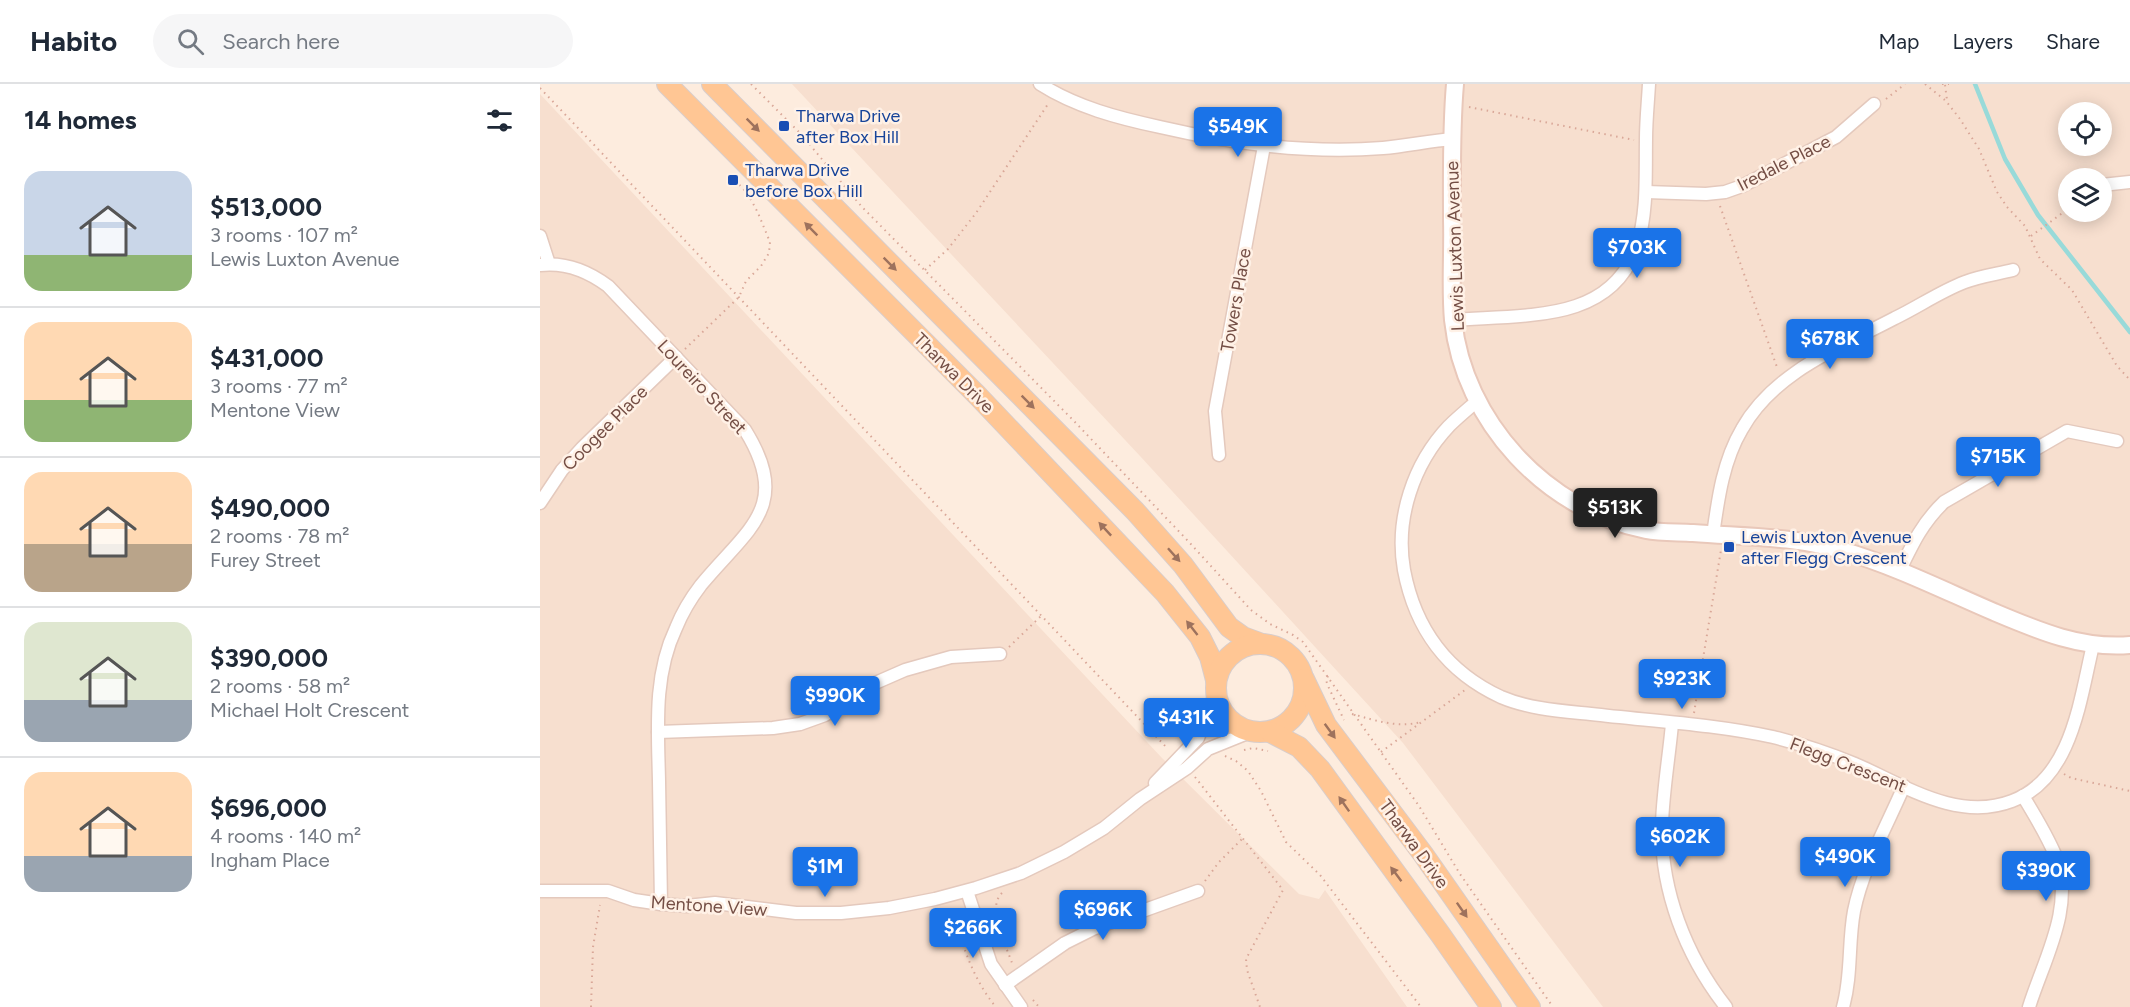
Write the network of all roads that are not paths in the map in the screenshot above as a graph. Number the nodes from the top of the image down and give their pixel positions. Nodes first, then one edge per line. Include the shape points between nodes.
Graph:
1 (667, 84) edge
2 (712, 84) edge
3 (1040, 84) edge
4 (1455, 84) edge
5 (1649, 84) edge
6 (1874, 104) road end
7 (1452, 139) junction
8 (1263, 146) junction
9 (2130, 182) edge
10 (2112, 184) edge
11 (1646, 192) junction
12 (540, 236) edge
13 (545, 265) edge
14 (2013, 270) dead end
15 (1454, 320) junction
16 (676, 357) junction
17 (1477, 401) junction
18 (2118, 441) dead end
19 (1219, 454) dead end
20 (540, 503) edge
21 (1717, 541) junction
22 (1899, 572) junction
23 (1262, 644) junction
24 (2093, 645) junction
25 (2130, 645) edge
26 (1000, 654) road end
27 (1304, 679) junction
28 (1216, 686) junction
29 (1672, 724) junction
30 (658, 732) junction
31 (1250, 732) junction
32 (1270, 741) junction
33 (1182, 764) junction
34 (1904, 786) junction
35 (2023, 796) junction
36 (540, 891) edge
37 (967, 891) junction
38 (1198, 891) road end
39 (661, 904) junction
40 (1005, 985) junction
41 (1021, 1007) edge
42 (1491, 1007) edge
43 (1530, 1007) edge
44 (1726, 1007) edge
45 (1843, 1007) edge
46 (2029, 1007) edge

28 -> 1 main road, Tharwa Drive via 1210,657 1200,637 1165,593 978,396
2 -> 23 main road, Tharwa Drive via 1135,511 1183,565 1229,627
3 - 8 street via 1084,106 1125,120
4 - 7 street, Lewis Luxton Avenue
5 - 11 street
6 - 11 street, Iredale Place via 1836,137 1742,186 1717,193
7 - 8 street via 1383,148
7 - 15 street, Lewis Luxton Avenue
8 - 19 street, Towers Place via 1215,411
9 - 10 street
11 - 15 street via 1637,248 1625,270 1587,302 1549,312
12 - 13 street
13 - 16 street, Loureiro Street via 580,270 608,286
14 - 21 street via 1965,282 1785,380 1761,402 1728,459 1719,492
15 - 17 street, Lewis Luxton Avenue via 1461,358
16 - 20 street, Coogee Place via 582,448
16 - 30 street, Loureiro Street via 745,430 757,449 766,491 762,510 752,527 700,586 675,630 661,680
17 - 21 street, Lewis Luxton Avenue via 1497,434 1527,467 1584,508 1615,522
17 - 29 street, Flegg Crescent via 1449,426 1425,459 1406,504 1401,542 1408,590 1419,621 1449,661 1473,682 1503,698 1549,710
18 - 22 street via 2067,431 1944,502 1918,532
21 - 22 street, Lewis Luxton Avenue via 1802,541 1844,551
22 - 24 street, Lewis Luxton Avenue via 2040,632
23 - 27 main road via 1289,654
23 - 28 main road via 1246,646 1232,654 1222,666
24 - 25 street, Lewis Luxton Avenue
24 - 35 street, Flegg Crescent via 2062,755 2042,783
26 - 30 street via 951,657 905,670 873,684 825,715 800,724
27 - 32 main road via 1301,706
27 -> 43 main road, Tharwa Drive via 1326,725
28 - 31 main road via 1219,706 1226,718
28 - 33 street, Mentone View via 1198,738
29 - 34 street, Flegg Crescent via 1772,737 1813,748
29 - 44 street via 1663,809 1664,864 1686,940
30 - 39 street, Loureiro Street
31 - 32 main road
31 - 33 street, Mentone View
42 -> 32 main road, Tharwa Drive via 1320,770 1299,747
33 - 37 street, Mentone View via 1104,828 1064,852 1021,873
34 - 35 street, Flegg Crescent via 1958,807 1992,807
34 - 45 street via 1858,897
35 - 46 street via 2045,833 2062,883 2055,931
36 - 39 street, Mentone View via 608,891
37 - 39 street, Mentone View via 889,908 841,913 796,913 715,903
37 - 40 street via 991,964
38 - 40 street via 1095,928 1065,943
40 - 41 street

